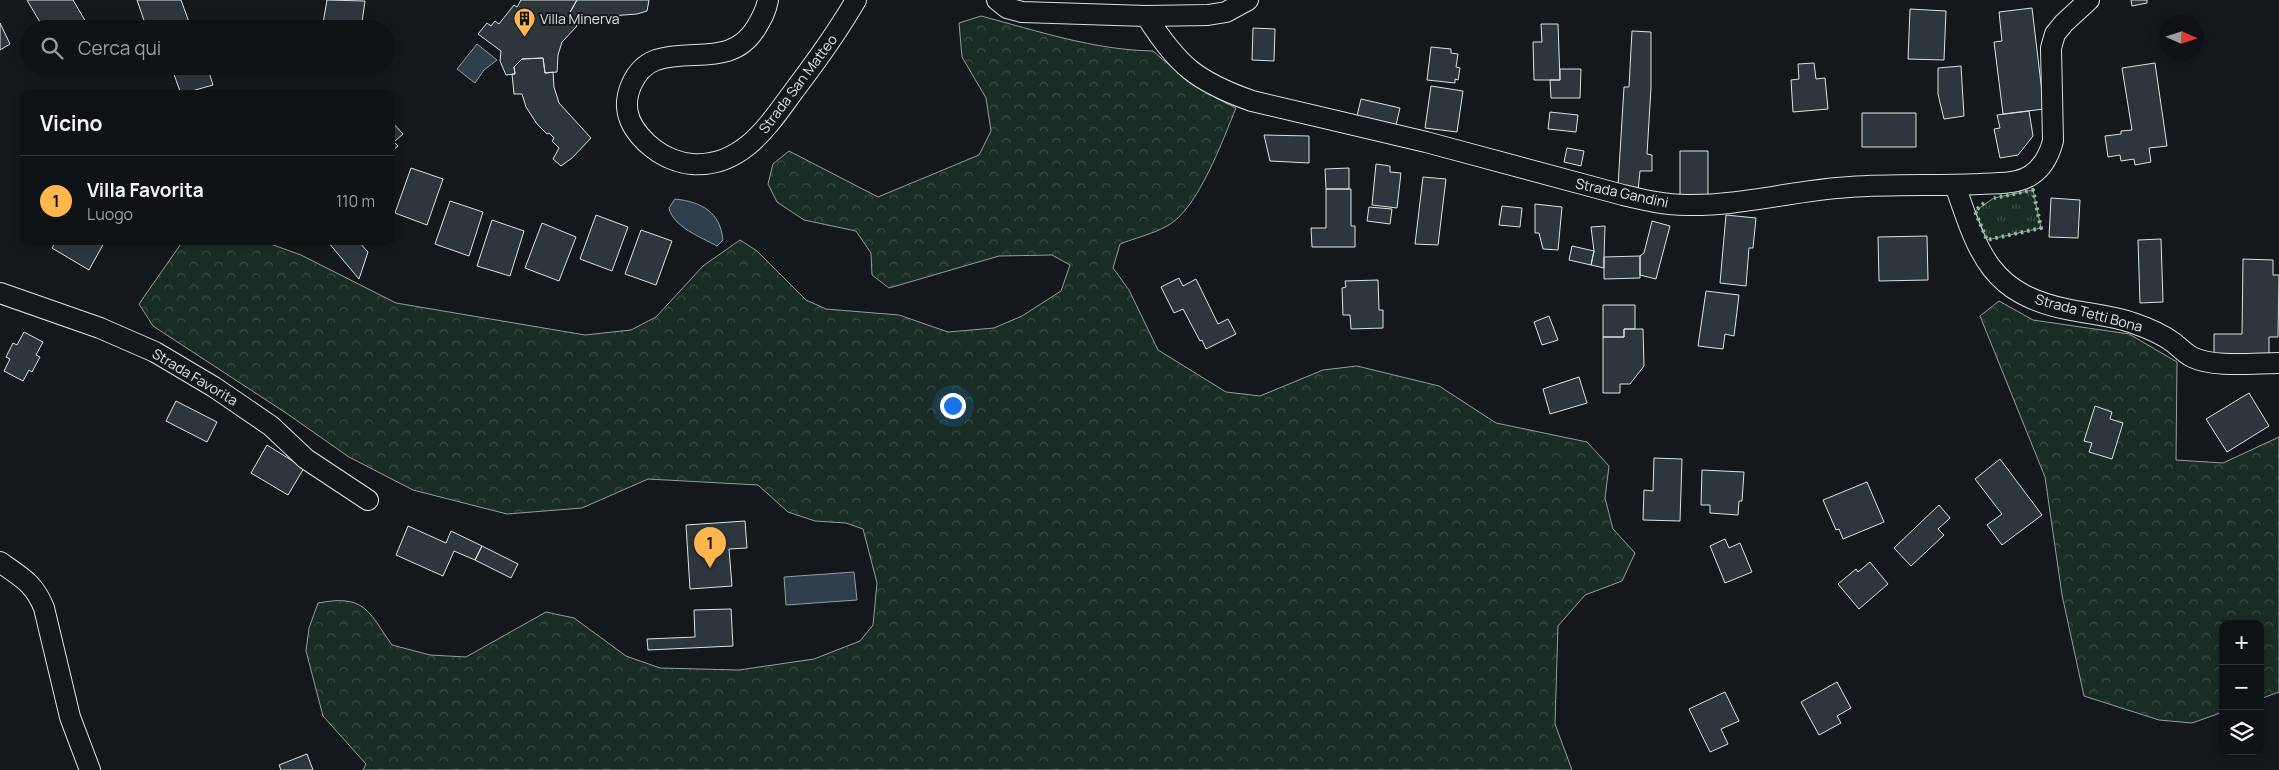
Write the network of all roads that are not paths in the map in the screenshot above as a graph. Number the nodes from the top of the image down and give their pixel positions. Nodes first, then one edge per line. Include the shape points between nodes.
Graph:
1 (768, 0) edge
2 (856, 0) edge
3 (997, 0) edge
4 (1248, 0) edge
5 (2089, 0) edge
6 (1146, 16) junction
7 (1955, 185) junction
8 (0, 293) edge
9 (2279, 363) edge
10 (368, 500) dead end
11 (0, 562) edge
12 (90, 770) edge

1 - 2 street, Strada San Matteo via 765,13 740,46 724,53 656,60 644,67 633,81 628,96 630,119 654,150 685,164 719,163 736,155 767,127 834,38
3 - 6 street via 1022,12
4 - 6 street via 1226,12 1208,15
5 - 7 street, Strada Gandini via 2055,34 2051,48 2053,141 2042,167 2017,182
6 - 7 street, Strada Gandini via 1178,61 1224,91 1252,101 1426,142 1654,202 1706,205 1849,187
7 - 9 street, Strada Tetti Bona via 1975,242 1994,272 2023,294 2039,302 2120,318 2150,329 2201,360
8 - 10 street, Strada Favorita via 100,328 155,352 214,387 270,426 306,459
11 - 12 street via 28,581 41,600 70,717

